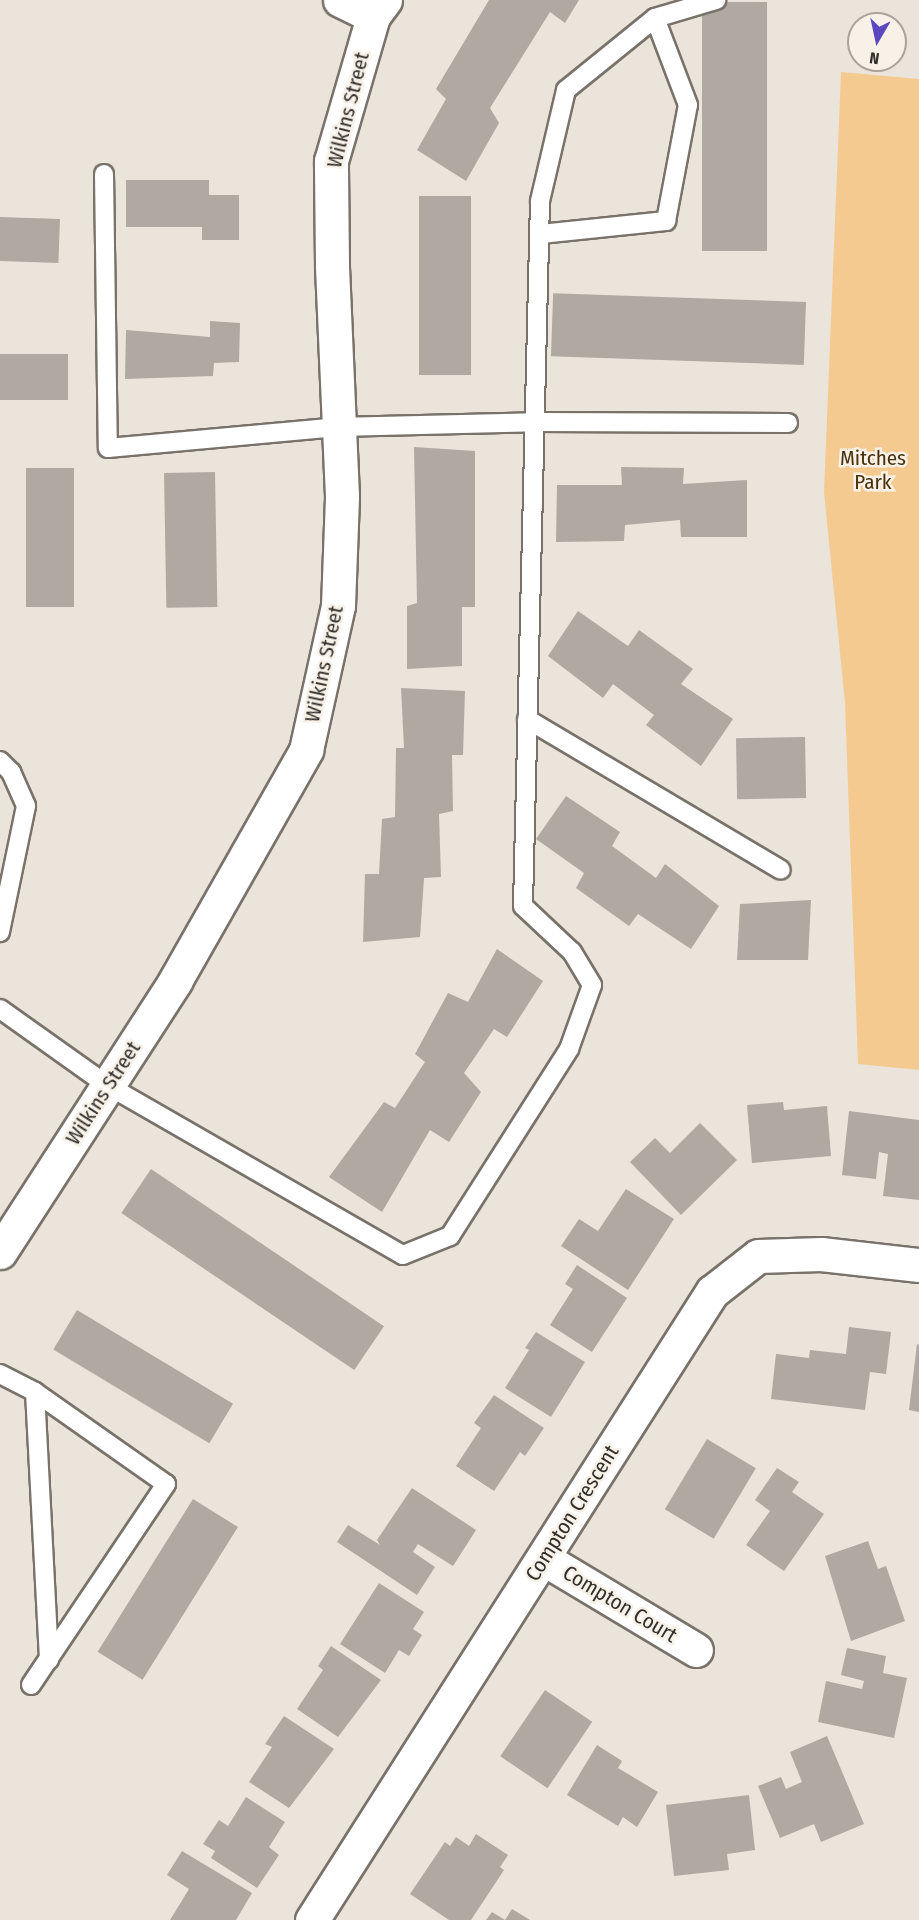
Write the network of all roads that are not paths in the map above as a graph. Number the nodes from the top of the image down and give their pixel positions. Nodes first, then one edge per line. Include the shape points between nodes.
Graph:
1 (340, 0) edge
2 (716, 0) edge
3 (379, 8) edge
4 (655, 18) junction
5 (104, 174) dead end
6 (540, 234) junction
7 (535, 422) junction
8 (788, 423) dead end
9 (337, 427) junction
10 (527, 719) junction
11 (0, 761) edge
12 (781, 870) dead end
13 (0, 932) edge
14 (0, 1009) edge
15 (107, 1085) junction
16 (0, 1252) edge
17 (919, 1265) edge
18 (0, 1374) edge
19 (35, 1392) junction
20 (544, 1559) junction
21 (696, 1650) dead end
22 (49, 1659) junction
23 (32, 1685) dead end
24 (314, 1919) edge

1 - 3 street
2 - 4 lane
3 - 9 street, Wilkins Street via 331,161
4 - 6 lane via 566,90 540,201
4 - 6 lane via 688,105 666,221
5 - 9 lane via 108,448
6 - 7 lane
7 - 8 lane
7 - 9 lane
7 - 10 lane
9 - 15 street, Wilkins Street via 342,496 338,606 306,750 175,981
10 - 12 lane
10 - 15 lane via 523,906 572,952 592,985 569,1049 450,1236 403,1255
11 - 13 lane via 11,772 26,806
14 - 15 lane
15 - 16 street, Wilkins Street
17 - 20 street, Compton Crescent via 821,1254 758,1256 711,1292
18 - 19 lane
19 - 22 lane
19 - 22 lane via 166,1484
20 - 21 street, Compton Court
20 - 24 street, Compton Crescent
22 - 23 lane

